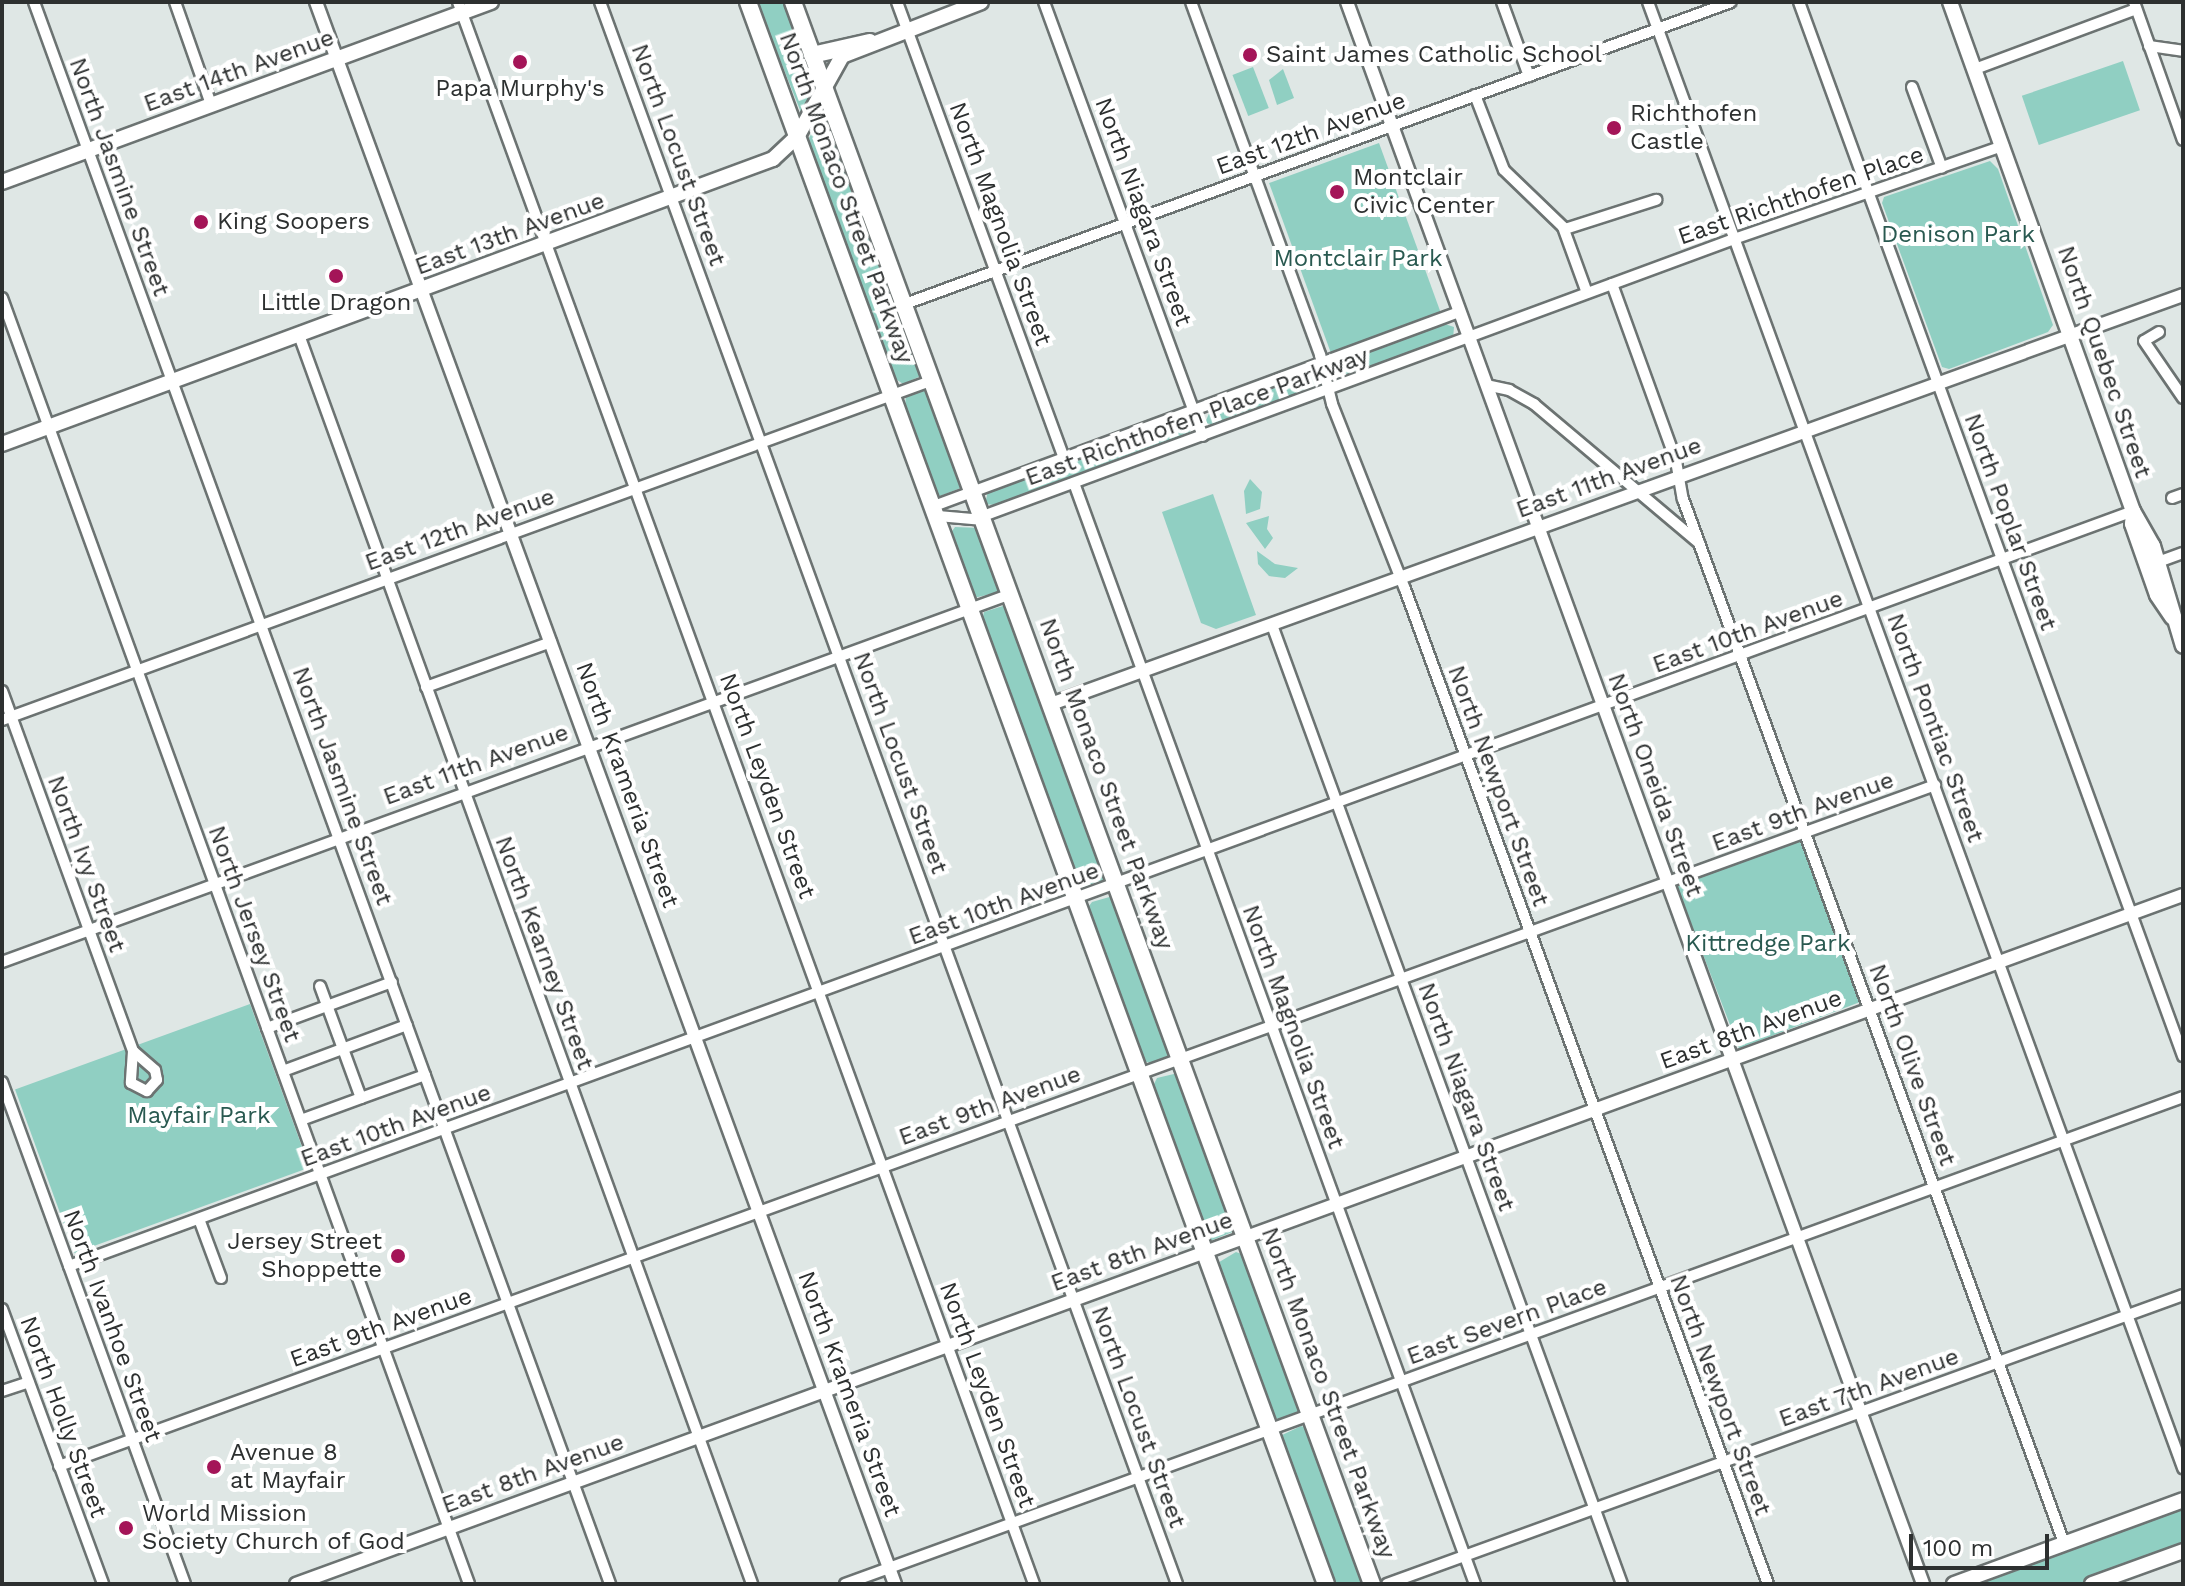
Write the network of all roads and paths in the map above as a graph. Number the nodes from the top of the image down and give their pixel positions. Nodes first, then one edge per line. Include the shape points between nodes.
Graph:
1 (34, 2) edge
2 (175, 2) edge
3 (316, 2) edge
4 (491, 2) edge
5 (600, 2) edge
6 (748, 2) edge
7 (793, 2) edge
8 (897, 2) edge
9 (981, 2) edge
10 (1044, 2) edge
11 (1191, 2) edge
12 (1347, 2) edge
13 (1502, 2) edge
14 (1648, 2) edge
15 (1731, 2) edge
16 (1799, 2) edge
17 (1950, 2) edge
18 (2135, 5) edge
19 (460, 7) edge
20 (907, 28) junction
21 (1658, 28) junction
22 (870, 42) junction
23 (2149, 46) junction
24 (2183, 51) edge
25 (812, 55) junction
26 (337, 58) junction
27 (1975, 69) junction
28 (1529, 76) junction
29 (823, 83) junction
30 (1912, 87) dead end
31 (1475, 95) junction
32 (211, 104) junction
33 (1392, 126) junction
34 (797, 137) junction
35 (2183, 140) edge
36 (2003, 146) junction
37 (87, 150) junction
38 (1942, 168) junction
39 (1254, 176) junction
40 (2, 182) edge
41 (1869, 195) junction
42 (673, 198) junction
43 (1656, 200) dead end
44 (1125, 223) junction
45 (1565, 229) junction
46 (1734, 239) junction
47 (547, 243) junction
48 (995, 270) junction
49 (1612, 284) junction
50 (421, 290) junction
51 (1587, 293) junction
52 (2183, 295) edge
53 (2, 298) edge
54 (905, 304) junction
55 (1459, 312) junction
56 (2159, 332) dead end
57 (2071, 334) junction
58 (299, 335) junction
59 (1468, 336) junction
60 (1322, 362) junction
61 (933, 380) junction
62 (173, 381) junction
63 (1938, 382) junction
64 (1486, 385) junction
65 (1327, 391) junction
66 (893, 394) junction
67 (2183, 398) edge
68 (1194, 411) junction
69 (49, 426) junction
70 (1804, 431) junction
71 (1203, 436) junction
72 (761, 442) junction
73 (2, 444) edge
74 (1064, 459) junction
75 (1679, 476) junction
76 (1074, 483) junction
77 (636, 487) junction
78 (1638, 491) junction
79 (974, 492) junction
80 (936, 511) junction
81 (2133, 511) junction
82 (983, 517) junction
83 (1538, 528) junction
84 (511, 532) junction
85 (1700, 544) junction
86 (2183, 553) edge
87 (2003, 560) junction
88 (2158, 562) junction
89 (386, 578) junction
90 (1399, 579) junction
91 (1011, 594) junction
92 (971, 609) junction
93 (1870, 609) junction
94 (2172, 617) junction
95 (262, 624) junction
96 (1272, 625) junction
97 (551, 642) junction
98 (2183, 646) edge
99 (839, 656) junction
100 (1742, 656) junction
101 (138, 670) junction
102 (1142, 672) junction
103 (426, 687) junction
104 (2, 691) edge
105 (714, 701) junction
106 (1051, 704) junction
107 (1603, 706) junction
108 (7, 719) edge
109 (589, 747) junction
110 (1466, 756) junction
111 (1935, 785) junction
112 (464, 793) junction
113 (1338, 803) junction
114 (1805, 833) junction
115 (339, 839) junction
116 (1208, 851) junction
117 (1667, 883) junction
118 (215, 884) junction
119 (1117, 884) junction
120 (2183, 895) edge
121 (1077, 898) junction
122 (2131, 914) junction
123 (88, 930) junction
124 (1530, 931) junction
125 (945, 946) junction
126 (2, 962) edge
127 (1998, 963) junction
128 (1401, 978) junction
129 (392, 982) junction
130 (320, 986) dead end
131 (821, 992) junction
132 (328, 1006) junction
133 (1870, 1010) junction
134 (407, 1025) junction
135 (1271, 1025) junction
136 (267, 1028) junction
137 (696, 1038) junction
138 (343, 1049) junction
139 (133, 1051) dead end
140 (2183, 1056) edge
141 (1180, 1058) junction
142 (1732, 1060) junction
143 (283, 1071) junction
144 (1139, 1073) junction
145 (425, 1075) junction
146 (2, 1082) edge
147 (570, 1083) junction
148 (2183, 1097) edge
149 (361, 1098) junction
150 (1596, 1110) junction
151 (301, 1120) junction
152 (1008, 1120) junction
153 (445, 1129) junction
154 (2063, 1141) junction
155 (1467, 1157) junction
156 (883, 1167) junction
157 (320, 1175) junction
158 (1935, 1187) junction
159 (1336, 1204) junction
160 (759, 1213) junction
161 (199, 1219) junction
162 (1245, 1237) junction
163 (1797, 1237) junction
164 (1205, 1252) junction
165 (634, 1258) junction
166 (69, 1266) junction
167 (221, 1278) dead end
168 (1661, 1287) junction
169 (2183, 1295) edge
170 (1074, 1300) junction
171 (507, 1304) junction
172 (2, 1309) edge
173 (2127, 1315) junction
174 (1531, 1334) junction
175 (949, 1345) junction
176 (383, 1348) junction
177 (1997, 1362) junction
178 (29, 1382) junction
179 (1401, 1382) junction
180 (2, 1391) edge
181 (824, 1391) junction
182 (1860, 1412) junction
183 (1310, 1415) junction
184 (1270, 1429) junction
185 (700, 1436) junction
186 (133, 1441) junction
187 (1723, 1462) junction
188 (59, 1466) junction
189 (2183, 1468) edge
190 (1138, 1477) junction
191 (574, 1482) junction
192 (2183, 1500) edge
193 (1595, 1509) junction
194 (1011, 1522) junction
195 (449, 1528) junction
196 (2064, 1543) junction
197 (2183, 1551) edge
198 (1464, 1556) junction
199 (889, 1569) junction
200 (326, 1579) edge
201 (103, 1584) edge
202 (185, 1584) edge
203 (296, 1584) edge
204 (469, 1584) edge
205 (610, 1584) edge
206 (752, 1584) edge
207 (845, 1584) edge
208 (895, 1584) edge
209 (1034, 1584) edge
210 (1177, 1584) edge
211 (1326, 1584) edge
212 (1372, 1584) edge
213 (1387, 1584) edge
214 (1475, 1584) edge
215 (1622, 1584) edge
216 (1768, 1584) edge
217 (1923, 1584) edge
218 (1954, 1584) edge
219 (2092, 1584) edge

1 - 37 street, North Jasmine Street
2 - 32 street
3 - 26 street, North Krameria Street
4 - 19 main road, East 14th Avenue
5 - 42 street, North Locust Street
6 - 34 main road, North Monaco Street Parkway
7 - 25 main road, North Monaco Street Parkway
8 - 20 street, North Magnolia Street
9 - 20 main road, East 13th Avenue
10 - 44 street, North Niagara Street
11 - 39 street, North Newport Street
12 - 33 street, North Oneida Street
13 - 28 street
14 - 21 street, North Pontiac Street
15 - 21 street, East 12th Avenue
16 - 41 street, North Poplar Street
17 - 27 main road, North Quebec Street
18 - 23 street
18 - 27 street
19 - 26 main road, East 14th Avenue
19 - 47 street, North Leyden Street
20 - 22 main road, East 13th Avenue
20 - 48 street, North Magnolia Street
21 - 28 street, East 12th Avenue
21 - 46 street, North Pontiac Street
22 - 25 main road
22 - 29 main road, East 13th Avenue via 842,56
23 - 24 street
23 - 35 street
25 - 29 main road, North Monaco Street Parkway
26 - 32 main road, East 14th Avenue
26 - 50 street, North Krameria Street
27 - 36 main road, North Quebec Street
28 - 31 street, East 12th Avenue
29 - 34 main road, East 13th Avenue
29 - 54 main road, North Monaco Street Parkway
30 - 38 street
31 - 33 street, East 12th Avenue
31 - 45 street via 1507,176
32 - 37 main road, East 14th Avenue
33 - 39 street, East 12th Avenue
33 - 55 street, North Oneida Street
34 - 42 main road, East 13th Avenue via 773,159
34 - 66 main road, North Monaco Street Parkway
36 - 38 street, East Richthofen Place
36 - 57 main road, North Quebec Street
37 - 40 main road, East 14th Avenue
37 - 62 street, North Jasmine Street
38 - 41 street, East Richthofen Place
39 - 44 street, East 12th Avenue
39 - 60 street, North Newport Street
41 - 46 street, East Richthofen Place
41 - 63 street, North Poplar Street
42 - 47 main road, East 13th Avenue
42 - 72 street, North Locust Street
43 - 45 street
44 - 48 street, East 12th Avenue
44 - 68 street, North Niagara Street
45 - 51 street
46 - 49 street, East Richthofen Place
46 - 70 street, North Pontiac Street
47 - 50 main road, East 13th Avenue
47 - 77 street, North Leyden Street
48 - 54 street, East 12th Avenue
48 - 74 street, North Magnolia Street
49 - 51 street, East Richthofen Place
49 - 75 street, North Olive Street
50 - 58 main road, East 13th Avenue
50 - 84 street, North Krameria Street
51 - 59 street
52 - 57 street, East 11th Avenue
53 - 69 street, North Jersey Street
54 - 61 main road, North Monaco Street Parkway
55 - 59 street, North Oneida Street
55 - 60 street, East Richthofen Place Parkway
56 - 67 street via 2144,341
57 - 63 street, East 11th Avenue
57 - 81 main road, North Quebec Street
58 - 62 main road, East 13th Avenue
58 - 89 street, North Kearney Street
59 - 64 street, North Oneida Street
59 - 65 street, East Richthofen Place Parkway
60 - 65 street, North Newport Street
60 - 68 street, East Richthofen Place Parkway
61 - 66 street, East 12th Avenue
61 - 79 main road, North Monaco Street Parkway
62 - 69 main road, East 13th Avenue
62 - 95 street, North Jasmine Street
63 - 70 street, East 11th Avenue
63 - 87 street, North Poplar Street
64 - 78 street via 1525,398
64 - 83 street, North Oneida Street
65 - 71 street, East Richthofen Place Parkway
65 - 90 street, North Newport Street
66 - 72 street, East 12th Avenue
66 - 80 main road, North Monaco Street Parkway
68 - 71 street, North Niagara Street
68 - 74 street, East Richthofen Place Parkway
69 - 73 main road, East 13th Avenue
69 - 101 street, North Jersey Street
70 - 75 street, East 11th Avenue
70 - 93 street, North Pontiac Street
71 - 76 street, East Richthofen Place Parkway
72 - 77 street, East 12th Avenue
72 - 99 street, North Locust Street
74 - 79 street, East Richthofen Place Parkway
75 - 78 street, East 11th Avenue
75 - 85 street, North Olive Street
76 - 82 street, East Richthofen Place Parkway
76 - 102 street, North Magnolia Street
77 - 84 street, East 12th Avenue
77 - 105 street, North Leyden Street
78 - 83 street, East 11th Avenue
78 - 85 street
79 - 80 street, East Richthofen Place Parkway
79 - 82 main road, North Monaco Street Parkway
80 - 82 street, East Richthofen Place Parkway via 960,522
80 - 92 main road, North Monaco Street Parkway
81 - 87 street, East 10th Avenue
81 - 88 main road, North Quebec Street via 2143,521
81 - 94 main road, North Quebec Street via 2132,524 2157,595
82 - 91 main road, North Monaco Street Parkway
83 - 90 street, East 11th Avenue
83 - 107 street, North Oneida Street
84 - 89 street, East 12th Avenue
84 - 97 street, North Krameria Street
85 - 100 street, North Olive Street
86 - 88 street
87 - 93 street, East 10th Avenue
87 - 122 street, North Poplar Street
88 - 94 main road, North Quebec Street
89 - 95 street, East 12th Avenue
89 - 103 street, North Kearney Street
90 - 96 street, East 11th Avenue
90 - 110 street, North Newport Street
91 - 92 street, East 11th Avenue
91 - 106 main road, North Monaco Street Parkway
92 - 99 street, East 11th Avenue
92 - 121 main road, North Monaco Street Parkway
93 - 100 street, East 10th Avenue
93 - 111 street, North Pontiac Street
94 - 98 main road, North Quebec Street
95 - 101 street, East 12th Avenue
95 - 115 street, North Jasmine Street
96 - 102 street, East 11th Avenue
96 - 113 street, North Niagara Street
97 - 103 street
97 - 109 street, North Krameria Street
99 - 105 street, East 11th Avenue
99 - 125 street, North Locust Street
100 - 107 street, East 10th Avenue
100 - 114 street, North Olive Street
101 - 108 street, East 12th Avenue
101 - 118 street, North Jersey Street
102 - 106 street, East 11th Avenue
102 - 116 street, North Magnolia Street
103 - 112 street, North Kearney Street
104 - 108 street, North Ivy Street
105 - 109 street, East 11th Avenue
105 - 131 street, North Leyden Street
106 - 119 main road, North Monaco Street Parkway
107 - 110 street, East 10th Avenue
107 - 117 street, North Oneida Street
108 - 123 street, North Ivy Street
109 - 112 street, East 11th Avenue
109 - 137 street, North Krameria Street
110 - 113 street, East 10th Avenue
110 - 124 street, North Newport Street
111 - 114 street, East 9th Avenue
111 - 127 street, North Pontiac Street
112 - 115 street, East 11th Avenue
112 - 147 street, North Kearney Street
113 - 116 street, East 10th Avenue
113 - 128 street, North Niagara Street
114 - 117 street, East 9th Avenue
114 - 133 street, North Olive Street
115 - 118 street, East 11th Avenue
115 - 129 street, North Jasmine Street
116 - 119 street, East 10th Avenue
116 - 135 street, North Magnolia Street
117 - 124 street, East 9th Avenue
117 - 142 street, North Oneida Street
118 - 123 street, East 11th Avenue
118 - 136 street, North Jersey Street
119 - 121 street, East 10th Avenue
119 - 141 main road, North Monaco Street Parkway
120 - 122 street, East 8th Avenue
121 - 125 street, East 10th Avenue
121 - 144 main road, North Monaco Street Parkway
122 - 127 street, East 8th Avenue
122 - 140 street, North Poplar Street
123 - 126 street, East 11th Avenue
123 - 139 street, North Ivy Street
124 - 128 street, East 9th Avenue
124 - 150 street, North Newport Street
125 - 131 street, East 10th Avenue
125 - 152 street, North Locust Street
127 - 133 street, East 8th Avenue
127 - 154 street, North Pontiac Street
128 - 135 street, East 9th Avenue
128 - 155 street, North Niagara Street
129 - 132 street
129 - 134 street, North Jasmine Street
130 - 132 street
131 - 137 street, East 10th Avenue
131 - 156 street, North Leyden Street
132 - 136 street
132 - 138 street
133 - 142 street, East 8th Avenue
133 - 158 street, North Olive Street
134 - 138 street
134 - 145 street, North Jasmine Street
135 - 141 street, East 9th Avenue
135 - 159 street, North Magnolia Street
136 - 143 street, North Jersey Street
137 - 147 street, East 10th Avenue
137 - 160 street, North Krameria Street
138 - 143 street
138 - 149 street
141 - 144 street, East 9th Avenue
141 - 162 main road, North Monaco Street Parkway
142 - 150 street, East 8th Avenue
142 - 163 street, North Oneida Street
143 - 151 street, North Jersey Street
144 - 152 street, East 9th Avenue
144 - 164 main road, North Monaco Street Parkway
145 - 149 street
145 - 153 street, North Jasmine Street
146 - 166 street, North Ivanhoe Street
147 - 153 street, East 10th Avenue
147 - 165 street, North Kearney Street
148 - 154 street, East Severn Place
149 - 151 street
150 - 155 street, East 8th Avenue
150 - 168 street, North Newport Street
151 - 157 street, North Jersey Street
152 - 156 street, East 9th Avenue
152 - 170 street, North Locust Street
153 - 157 street, East 10th Avenue
153 - 171 street, North Jasmine Street
154 - 158 street, East Severn Place
154 - 173 street, North Pontiac Street
155 - 159 street, East 8th Avenue
155 - 174 street, North Niagara Street
156 - 160 street, East 9th Avenue
156 - 175 street, North Leyden Street
157 - 161 street, East 10th Avenue
157 - 176 street, North Jersey Street
158 - 163 street, East Severn Place
158 - 177 street, North Olive Street
159 - 162 street, East 8th Avenue
159 - 179 street, North Magnolia Street
160 - 165 street, East 9th Avenue
160 - 181 street, North Krameria Street
161 - 166 street, East 10th Avenue
161 - 167 street
162 - 164 street, East 8th Avenue
162 - 183 main road, North Monaco Street Parkway
163 - 168 street, East Severn Place
163 - 182 street, North Oneida Street
164 - 170 street, East 8th Avenue
164 - 184 main road, North Monaco Street Parkway
165 - 171 street, East 9th Avenue
165 - 185 street, North Kearney Street
166 - 186 street, North Ivanhoe Street
168 - 174 street, East Severn Place
168 - 187 street, North Newport Street
169 - 173 street, East 7th Avenue
170 - 175 street, East 8th Avenue
170 - 190 street, North Locust Street
171 - 176 street, East 9th Avenue
171 - 191 street, North Jasmine Street
172 - 178 street, North Holly Street
173 - 177 street, East 7th Avenue
173 - 189 street, North Pontiac Street
174 - 179 street, East Severn Place
174 - 193 street, North Niagara Street
175 - 181 street, East 8th Avenue
175 - 194 street, North Leyden Street
176 - 186 street, East 9th Avenue
176 - 195 street, North Jersey Street
177 - 182 street, East 7th Avenue
177 - 196 street, North Olive Street
178 - 180 street
178 - 188 street, North Holly Street
179 - 183 street, East Severn Place
179 - 198 street, North Magnolia Street
181 - 185 street, East 8th Avenue
181 - 199 street, North Krameria Street
182 - 187 street, East 7th Avenue
182 - 217 street, North Oneida Street
183 - 184 street, East Severn Place
183 - 212 main road, North Monaco Street Parkway
184 - 190 street, East Severn Place
184 - 211 main road, North Monaco Street Parkway
185 - 191 street, East 8th Avenue
185 - 206 street, North Kearney Street
186 - 188 street, East 9th Avenue
186 - 202 street, North Ivanhoe Street
187 - 193 street, East 7th Avenue
187 - 216 street, North Newport Street
188 - 201 street, North Holly Street
190 - 194 street, East Severn Place
190 - 210 street, North Locust Street
191 - 195 street, East 8th Avenue
191 - 205 street, North Jasmine Street
192 - 196 main road
193 - 198 street, East 7th Avenue
193 - 215 street, North Niagara Street
194 - 199 street, East Severn Place
194 - 209 street, North Leyden Street
195 - 200 street, East 8th Avenue
195 - 204 street, North Jersey Street
196 - 218 main road
197 - 219 main road
198 - 213 street, East 7th Avenue
198 - 214 street, North Magnolia Street
199 - 207 street, East Severn Place
199 - 208 street, North Krameria Street
200 - 203 street, East 8th Avenue

